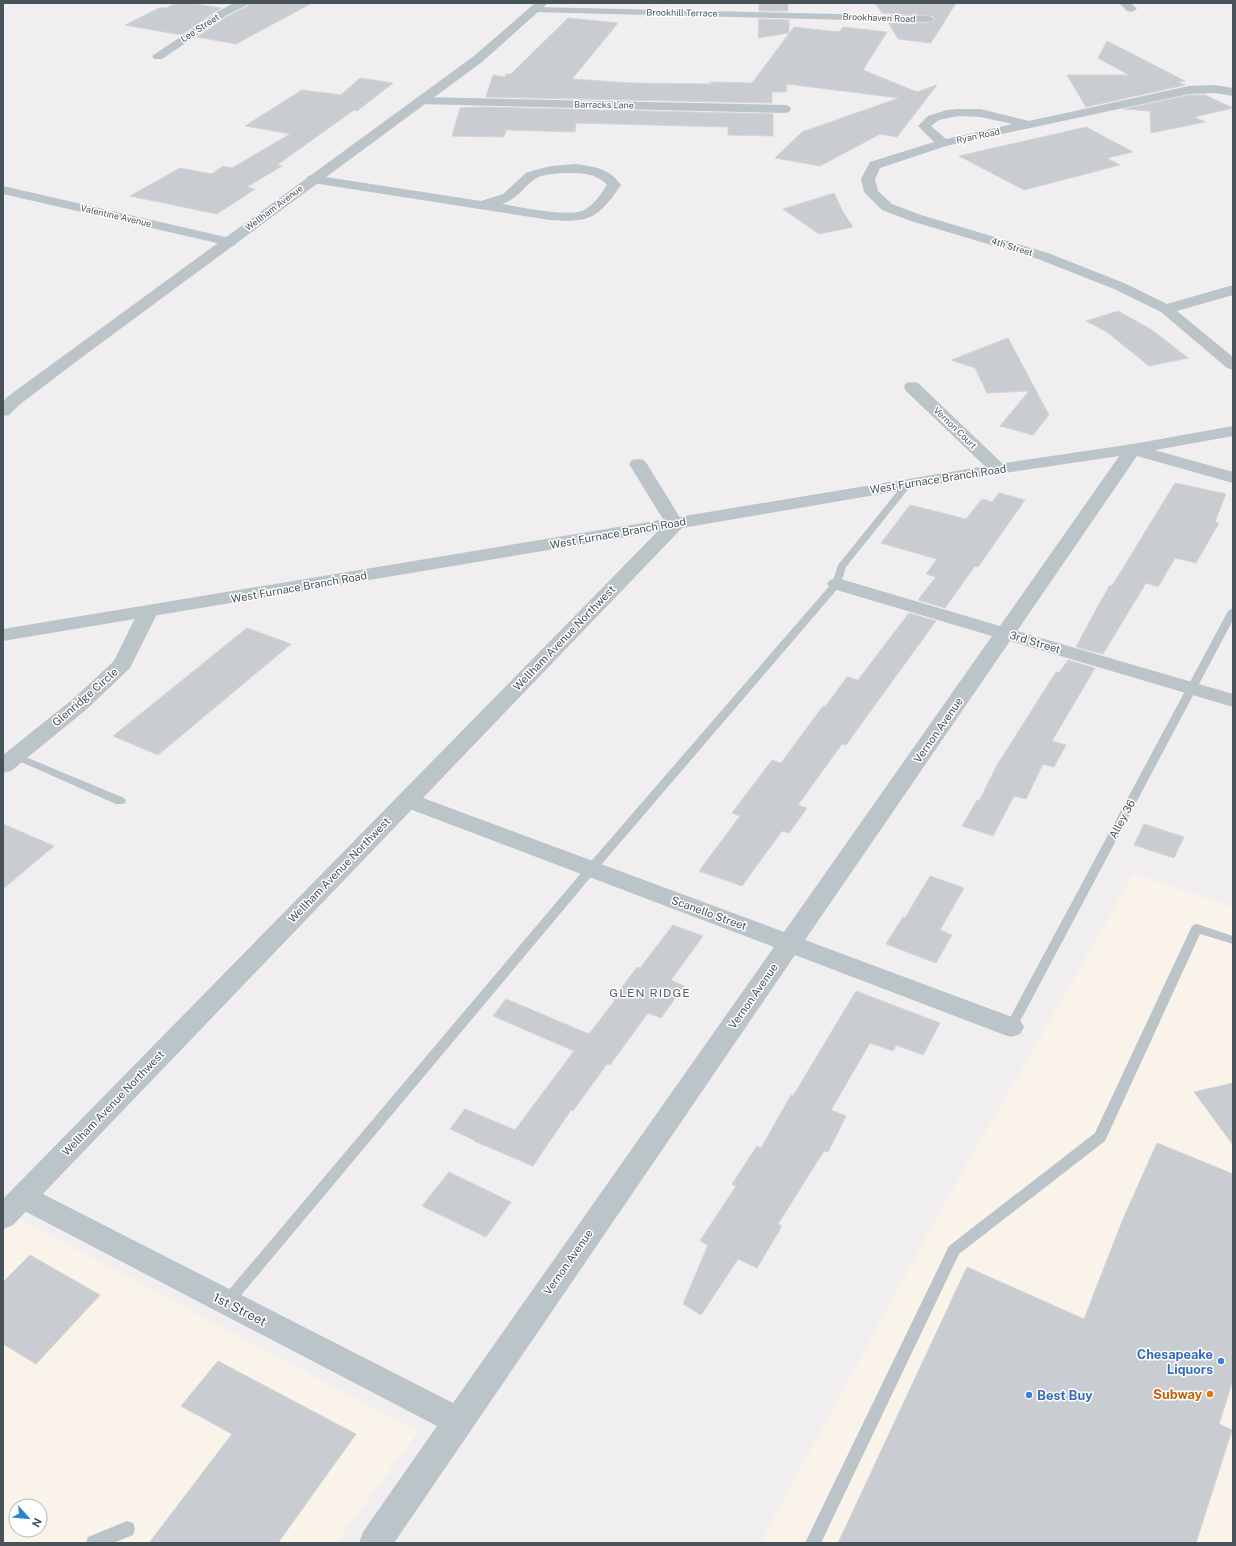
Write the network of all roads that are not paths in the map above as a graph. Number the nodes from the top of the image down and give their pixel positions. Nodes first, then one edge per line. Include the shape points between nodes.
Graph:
1 (243, 3) edge
2 (835, 4) dead end
3 (539, 6) edge
4 (829, 16) junction
5 (928, 19) dead end
6 (158, 56) dead end
7 (1233, 92) edge
8 (423, 101) junction
9 (785, 109) dead end
10 (1029, 125) junction
11 (943, 143) junction
12 (313, 179) junction
13 (3, 190) edge
14 (482, 204) junction
15 (230, 242) junction
16 (1233, 290) edge
17 (1166, 309) junction
18 (1233, 365) edge
19 (912, 387) dead end
20 (3, 411) edge
21 (1233, 431) edge
22 (1133, 449) junction
23 (638, 464) dead end
24 (998, 469) junction
25 (1233, 478) edge
26 (907, 484) junction
27 (675, 524) junction
28 (837, 584) junction
29 (1233, 611) edge
30 (148, 612) junction
31 (1005, 634) junction
32 (3, 635) edge
33 (1191, 689) junction
34 (1233, 701) edge
35 (10, 761) edge
36 (407, 800) junction
37 (120, 801) dead end
38 (592, 869) junction
39 (1233, 940) edge
40 (790, 943) junction
41 (1011, 1026) joint
42 (23, 1197) junction
43 (3, 1217) edge
44 (227, 1302) junction
45 (458, 1421) junction
46 (128, 1529) dead end
47 (94, 1543) edge
48 (375, 1543) edge
49 (813, 1543) edge

1 - 6 street, Lee Street via 223,13
2 - 4 street
3 - 4 street, Brookhill Terrace
3 - 8 street, Wellham Avenue via 478,59
4 - 5 street, Brookhaven Road
7 - 10 street, Ryan Road via 1215,89 1189,90
8 - 9 street, Barracks Lane
8 - 12 street, Wellham Avenue
10 - 11 street, Ryan Road
10 - 11 street, Ryan Road via 965,111 935,117 924,126
11 - 17 street, 4th Street via 875,165 868,179 871,192 886,207 1082,270
12 - 14 street
12 - 15 street, Wellham Avenue
13 - 15 street, Valentine Avenue
14 - 14 street via 550,216 579,216 590,214 599,207 614,185 612,180 590,170 558,169 531,176 509,196
15 - 20 street, Wellham Avenue
16 - 17 street
17 - 18 street, 4th Street
19 - 24 street, Vernon Court
21 - 22 street, West Furnace Branch Road
22 - 24 street, West Furnace Branch Road
22 - 25 street
22 - 31 street, Vernon Avenue
23 - 27 street
24 - 26 street, West Furnace Branch Road
26 - 27 street, West Furnace Branch Road
26 - 28 lane via 841,567
27 - 30 street, West Furnace Branch Road
27 - 36 street, Wellham Avenue Northwest
28 - 31 street, 3rd Street
28 - 38 lane
29 - 33 lane, Alley 36
30 - 32 street, West Furnace Branch Road
30 - 35 street, Glenridge Circle via 123,664 80,704
31 - 33 street, 3rd Street
31 - 40 street, Vernon Avenue
33 - 34 street, 3rd Street
33 - 41 lane, Alley 36
35 - 37 lane
36 - 38 street, Scanello Street
36 - 42 street, Wellham Avenue Northwest
38 - 40 street, Scanello Street
38 - 44 lane
39 - 49 lane via 1197,928 1100,1136 954,1250
40 - 41 street, Scanello Street
40 - 45 street, Vernon Avenue
42 - 43 street, Wellham Avenue Northwest
42 - 44 street, 1st Street
44 - 45 street, 1st Street
45 - 48 street, Vernon Avenue
46 - 47 lane

